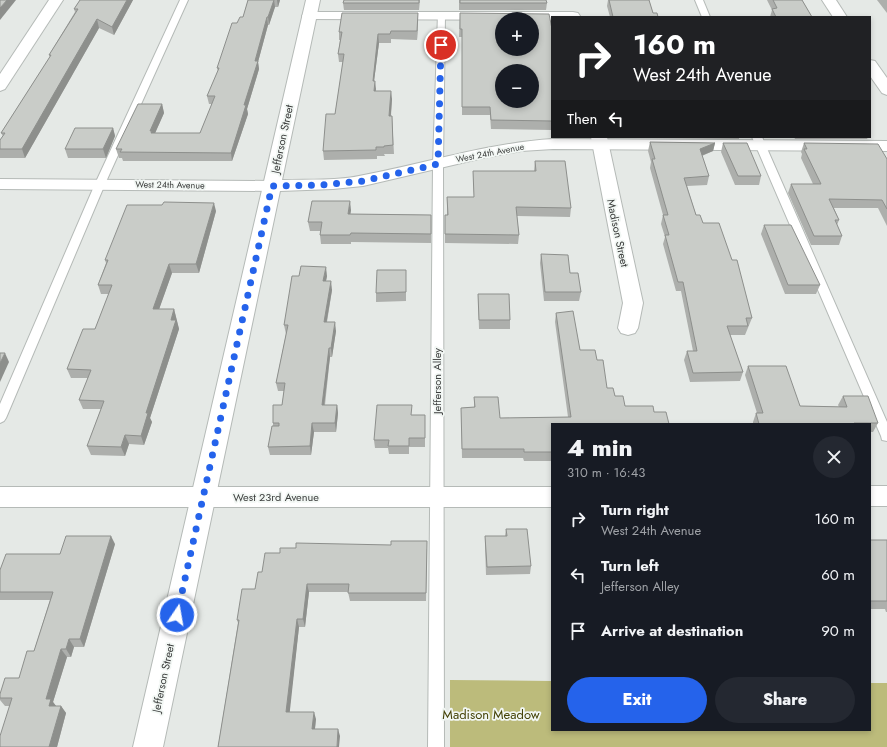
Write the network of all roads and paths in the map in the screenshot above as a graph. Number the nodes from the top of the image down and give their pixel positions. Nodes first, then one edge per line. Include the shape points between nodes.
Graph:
1 (56, 0) edge
2 (184, 0) edge
3 (313, 0) edge
4 (699, 0) edge
5 (829, 0) edge
6 (572, 13) edge
7 (309, 16) junction
8 (441, 16) junction
9 (706, 16) edge
10 (839, 16) edge
11 (871, 66) edge
12 (0, 86) edge
13 (887, 90) edge
14 (600, 140) edge
15 (758, 141) edge
16 (887, 146) edge
17 (438, 164) junction
18 (0, 184) edge
19 (100, 184) junction
20 (272, 186) junction
21 (628, 328) dead end
22 (0, 418) edge
23 (887, 436) edge
24 (551, 496) edge
25 (871, 496) edge
26 (887, 496) edge
27 (0, 497) edge
28 (203, 497) junction
29 (436, 497) junction
30 (148, 747) edge
31 (436, 747) edge

1 - 12 street
2 - 19 lane
3 - 7 street, Jefferson Street
4 - 9 lane
5 - 10 street
6 - 8 street
7 - 8 street
7 - 20 street, Jefferson Street
8 - 17 lane, Jefferson Alley
11 - 13 street
14 - 15 street, West 24th Avenue
14 - 17 street, West 24th Avenue via 521,146
14 - 21 street, Madison Street via 633,303
15 - 16 street, West 24th Avenue
15 - 23 lane
17 - 20 street, West 24th Avenue via 363,181
17 - 29 lane, Jefferson Alley
18 - 19 street, West 24th Avenue
19 - 20 street, West 24th Avenue
19 - 22 lane
20 - 28 street, Jefferson Street
24 - 29 street, West 23rd Avenue
25 - 26 street
27 - 28 street, West 23rd Avenue
28 - 29 street, West 23rd Avenue
28 - 30 street, Jefferson Street
29 - 31 lane, Jefferson Alley

